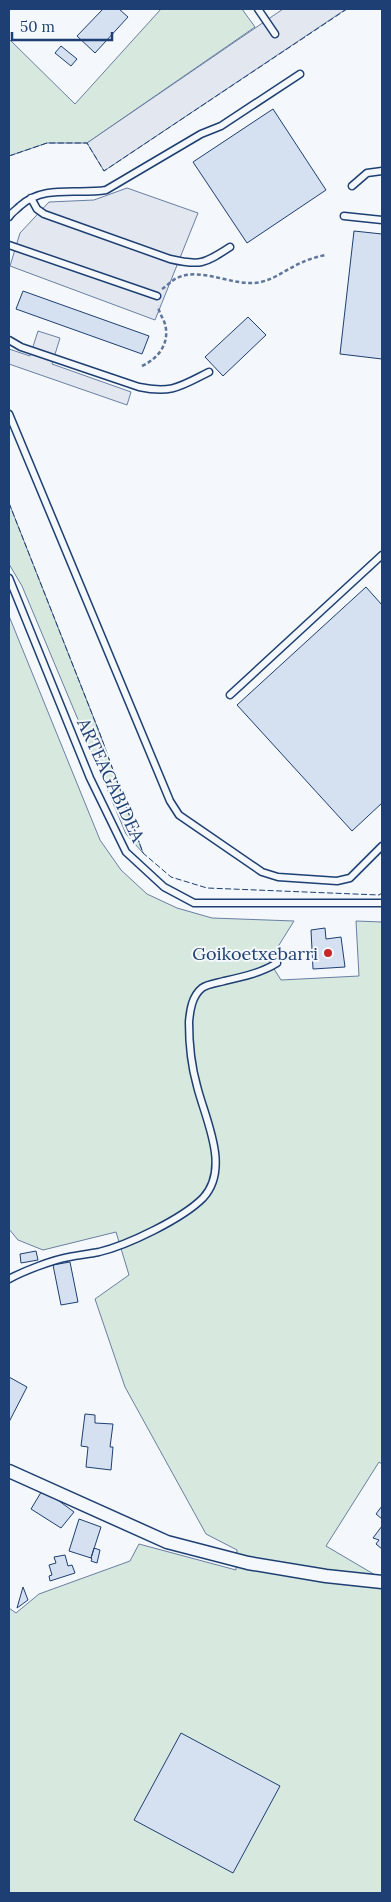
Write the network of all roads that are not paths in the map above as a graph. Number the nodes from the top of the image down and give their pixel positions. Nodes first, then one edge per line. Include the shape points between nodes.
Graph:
1 (258, 9) edge
2 (275, 34) dead end
3 (300, 74) dead end
4 (382, 171) edge
5 (352, 186) dead end
6 (31, 198) junction
7 (344, 216) dead end
8 (9, 217) edge
9 (382, 220) edge
10 (9, 245) edge
11 (230, 247) dead end
12 (157, 296) road end
13 (9, 340) edge
14 (209, 372) dead end
15 (9, 414) edge
16 (382, 555) edge
17 (9, 578) edge
18 (230, 695) dead end
19 (382, 846) edge
20 (382, 903) edge
21 (277, 963) dead end
22 (9, 1279) edge
23 (9, 1470) edge
24 (382, 1582) edge

1 - 2 lane
3 - 6 lane via 221,126 201,134 106,190 56,191
4 - 5 lane via 366,173
6 - 8 lane
6 - 11 lane via 44,214 186,263 204,263
7 - 9 lane
10 - 12 lane
13 - 14 lane via 40,354 158,391 171,390
15 - 19 lane via 170,801 180,815 262,872 278,877 337,881 350,878
16 - 18 lane
17 - 20 lane, ARTEAGABIDEA via 90,778 126,852 164,887 194,903
21 - 22 lane via 250,975 203,986 195,996 190,1013 191,1062 216,1157 214,1180 204,1196 174,1220 123,1244 100,1252 67,1257
23 - 24 street via 166,1542 248,1563

